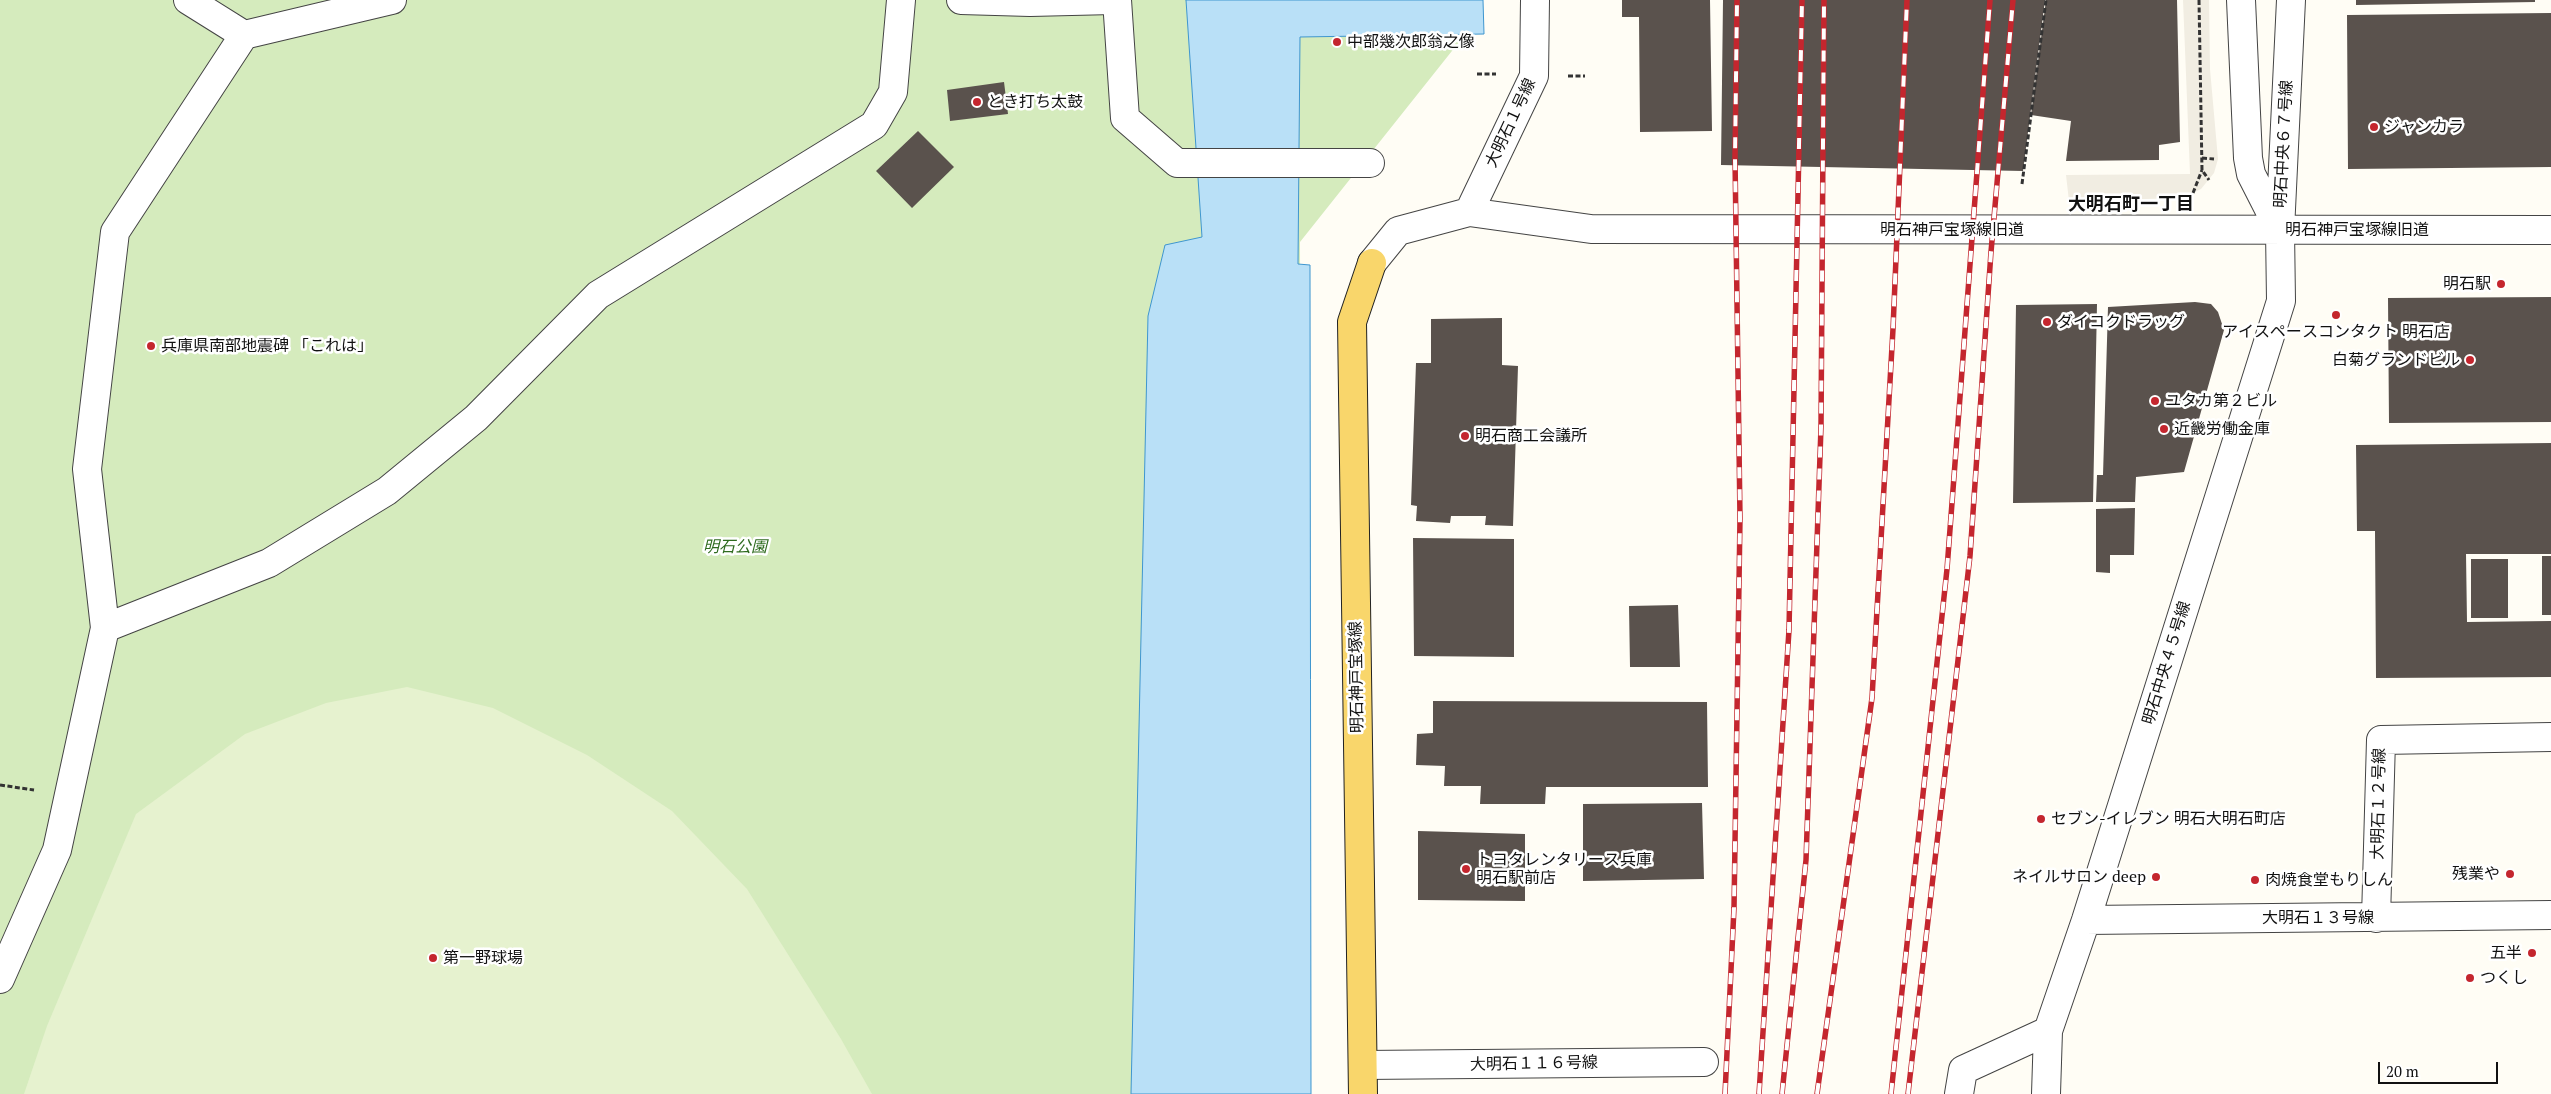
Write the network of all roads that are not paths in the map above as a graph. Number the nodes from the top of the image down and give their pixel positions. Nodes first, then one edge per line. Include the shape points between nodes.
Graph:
1 (188, 0) edge
2 (392, 0) edge
3 (901, 0) edge
4 (961, 0) edge
5 (1113, 0) edge
6 (1118, 0) edge
7 (1535, 0) edge
8 (2241, 0) edge
9 (2291, 0) edge
10 (244, 35) junction
11 (1370, 163) dead end
12 (1469, 212) junction
13 (2280, 230) junction
14 (2551, 230) edge
15 (1372, 263) joint
16 (105, 628) junction
17 (2551, 737) edge
18 (2551, 915) edge
19 (2376, 918) junction
20 (2086, 920) junction
21 (0, 979) edge
22 (2048, 1031) junction
23 (1704, 1062) dead end
24 (1363, 1065) junction
25 (1363, 1094) edge
26 (1959, 1094) edge
27 (2046, 1094) edge

1 - 10 street
2 - 10 street
3 - 16 street via 893,92 874,124 598,295 476,418 387,491 269,563
4 - 5 street
6 - 11 street via 1125,118 1177,162
7 - 12 street, 大明石１号線 via 1534,76
8 - 13 street, 明石中央６７号線 via 2248,158 2251,174
9 - 13 street, 明石中央６７号線
10 - 16 street via 114,232 87,469
12 - 13 street, 明石神戸宝塚線旧道 via 1591,229
12 - 15 street, 明石神戸宝塚線旧道 via 1398,231
13 - 14 street, 明石神戸宝塚線旧道
13 - 20 street, 明石中央４５号線 via 2281,301
15 - 24 main road, 明石神戸宝塚線 via 1352,322
16 - 21 street via 57,850
17 - 19 street, 大明石１２号線 via 2381,740
18 - 19 street, 大明石１３号線
19 - 20 street, 大明石１３号線
20 - 22 street, 明石中央４５号線
22 - 26 street via 1963,1070
22 - 27 street, 明石中央４５号線
23 - 24 street, 大明石１１６号線
24 - 25 main road, 明石神戸宝塚線

